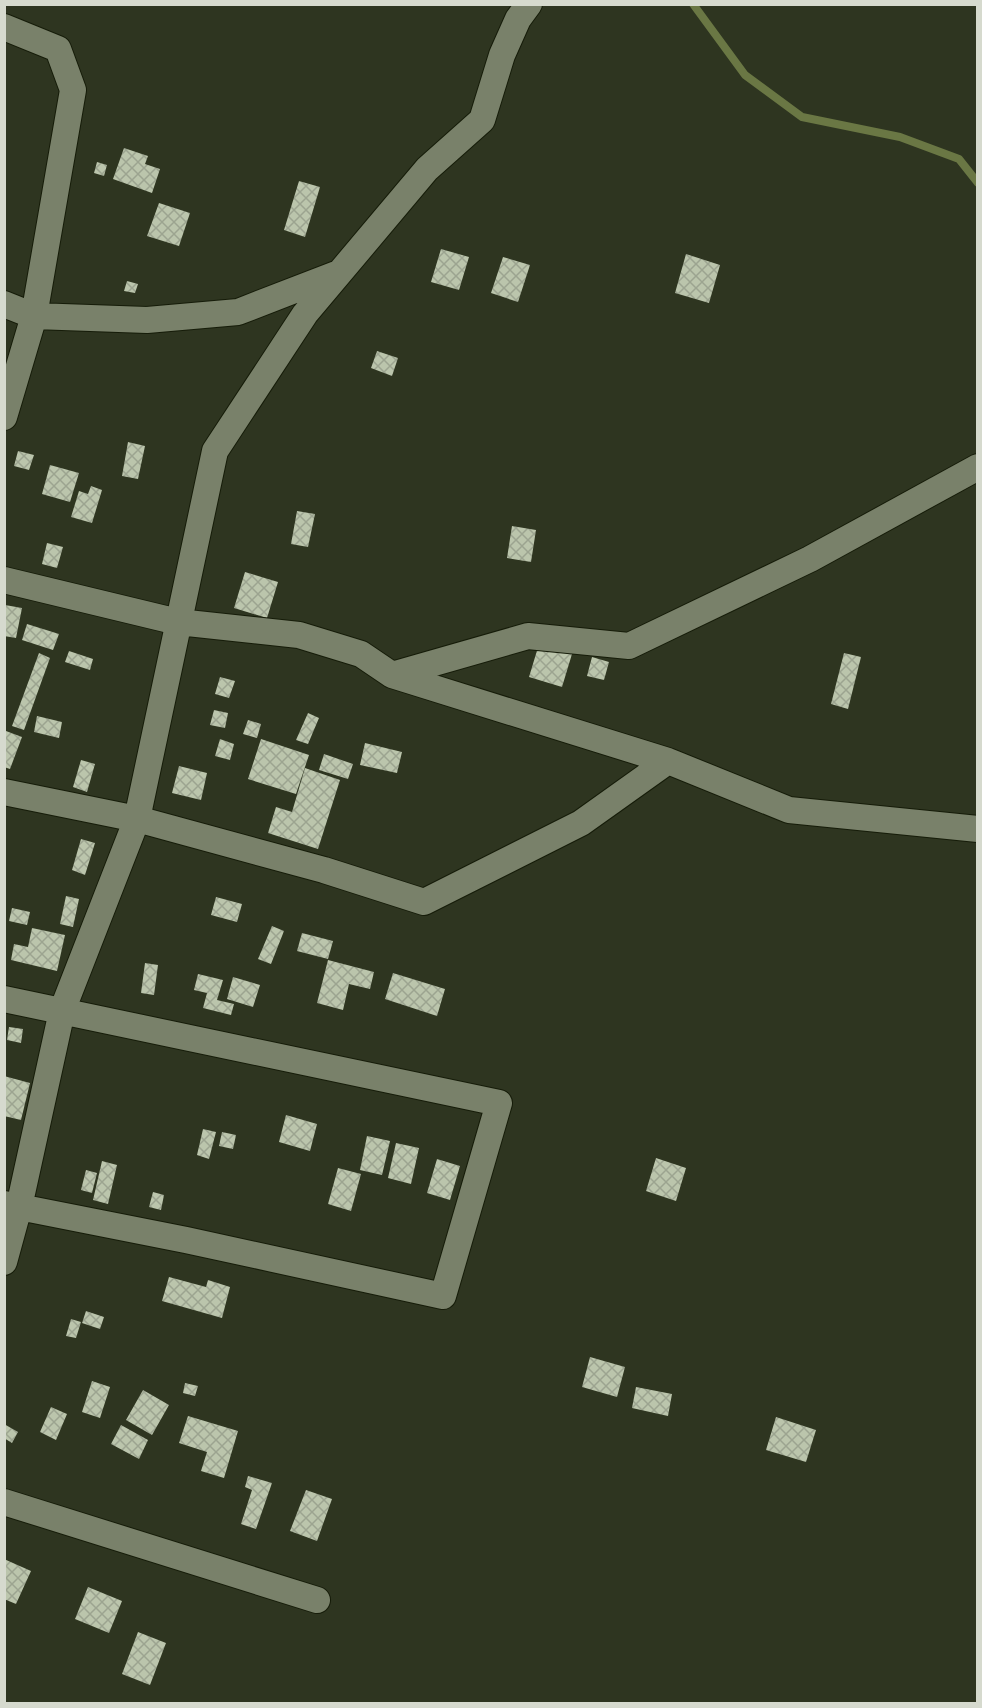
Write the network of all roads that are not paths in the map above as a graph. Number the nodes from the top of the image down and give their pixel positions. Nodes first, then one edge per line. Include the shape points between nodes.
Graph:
1 (529, 4) edge
2 (4, 27) edge
3 (340, 272) junction
4 (4, 304) edge
5 (34, 316) junction
6 (4, 417) edge
7 (978, 467) edge
8 (4, 580) edge
9 (178, 621) junction
10 (392, 675) junction
11 (668, 761) junction
12 (4, 792) edge
13 (137, 819) junction
14 (978, 829) edge
15 (4, 999) edge
16 (62, 1011) junction
17 (12, 1206) edge
18 (4, 1262) edge
19 (4, 1502) edge
20 (317, 1600) dead end

1 - 3 street via 502,55 482,120 427,169
2 - 5 street via 58,49 73,90
3 - 5 street via 238,312 147,320
3 - 9 street via 305,314 215,451
4 - 5 street
5 - 6 street
7 - 10 street via 810,559 629,646 528,636
8 - 9 street
9 - 10 street via 299,635 361,654
9 - 13 street
10 - 11 street
11 - 13 street via 581,823 424,902
11 - 14 street via 789,810
12 - 13 street
13 - 16 street
15 - 16 street
16 - 17 street
16 - 17 street via 499,1103 443,1296
17 - 18 street
19 - 20 street

